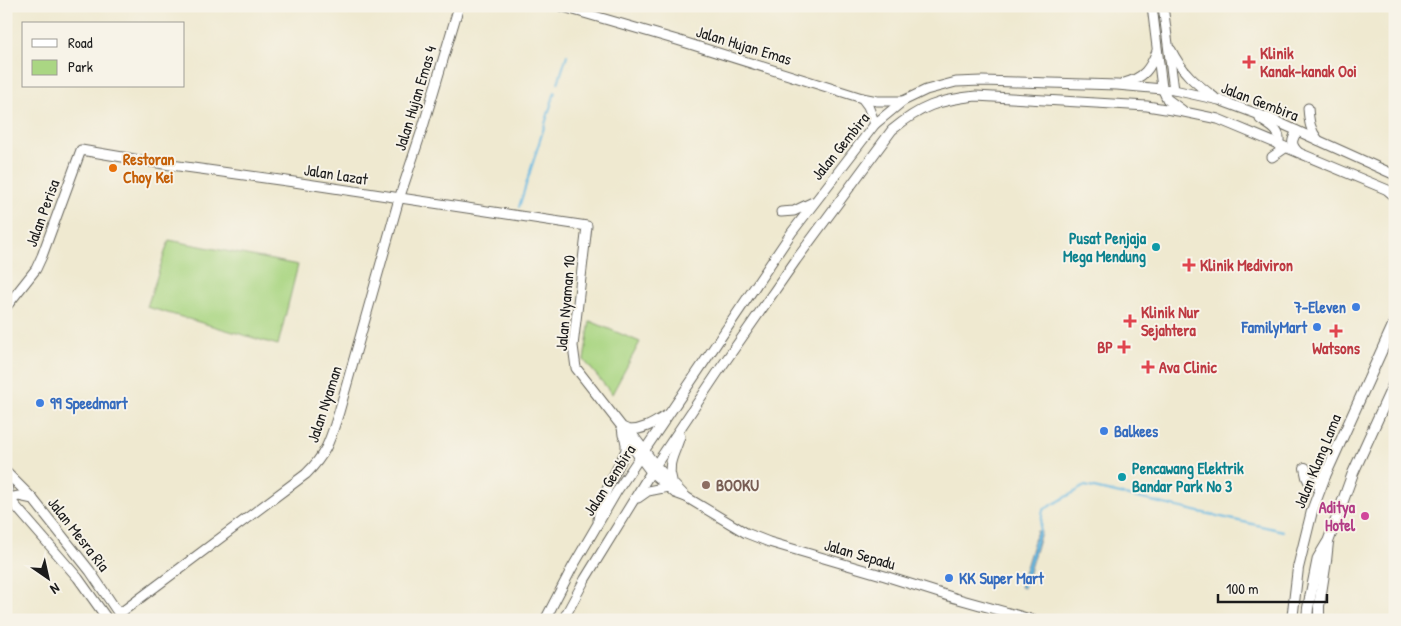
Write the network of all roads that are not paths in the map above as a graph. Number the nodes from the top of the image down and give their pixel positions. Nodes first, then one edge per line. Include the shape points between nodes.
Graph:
1 (459, 6) edge
2 (560, 6) edge
3 (1152, 6) edge
4 (1163, 6) edge
5 (1168, 44) junction
6 (1158, 49) junction
7 (1117, 85) junction
8 (1162, 88) junction
9 (1174, 90) junction
10 (862, 98) junction
11 (1167, 99) junction
12 (1219, 100) junction
13 (903, 101) junction
14 (1147, 106) junction
15 (1308, 108) dead end
16 (1248, 110) junction
17 (1184, 112) junction
18 (875, 124) junction
19 (1297, 131) junction
20 (1318, 140) junction
21 (1282, 147) junction
22 (81, 150) joint
23 (1299, 154) junction
24 (1272, 157) dead end
25 (1395, 175) edge
26 (1393, 193) edge
27 (399, 199) junction
28 (816, 201) junction
29 (780, 212) dead end
30 (587, 226) joint
31 (6, 307) edge
32 (1395, 321) edge
33 (1395, 381) edge
34 (670, 413) junction
35 (683, 426) junction
36 (625, 431) junction
37 (643, 455) junction
38 (1305, 468) dead end
39 (653, 469) junction
40 (6, 472) edge
41 (1324, 476) junction
42 (6, 478) edge
43 (670, 485) junction
44 (8, 496) edge
45 (33, 499) junction
46 (634, 501) junction
47 (597, 525) junction
48 (1328, 542) junction
49 (121, 617) edge
50 (108, 620) edge
51 (545, 620) edge
52 (563, 620) edge
53 (1034, 620) edge
54 (1292, 620) edge
55 (1307, 620) edge
56 (1319, 620) edge

1 - 27 main road, Jalan Hujan Emas 4
2 - 10 main road, Jalan Hujan Emas
3 - 6 main road
4 - 5 main road
5 - 9 main road
5 - 12 main road via 1186,74
6 - 7 main road via 1145,73
6 - 8 main road
7 - 8 main road, Jalan Gembira
7 - 13 main road, Jalan Gembira via 956,82 926,90
8 - 9 main road, Jalan Gembira
8 - 11 main road
9 - 11 main road
9 - 12 main road, Jalan Gembira
10 - 13 main road, Jalan Hujan Emas
10 - 18 main road
11 - 14 main road
11 - 17 main road
12 - 16 main road, Jalan Gembira
13 - 18 main road, Jalan Gembira
14 - 17 main road, Jalan Gembira
14 - 35 main road, Jalan Gembira via 976,96 950,98 906,118 892,130 812,237
15 - 20 main road via 1312,133
16 - 19 main road, Jalan Gembira
16 - 21 main road via 1274,129
17 - 21 main road, Jalan Gembira via 1218,119
18 - 28 main road, Jalan Gembira
19 - 20 main road, Jalan Gembira
19 - 23 main road via 1292,145
20 - 25 main road, Jalan Gembira
21 - 23 main road, Jalan Gembira
21 - 24 main road
22 - 27 main road, Jalan Lazat
22 - 31 main road, Jalan Perisa via 36,269
23 - 26 main road, Jalan Gembira
27 - 30 main road, Jalan Lazat
27 - 49 main road, Jalan Nyaman via 339,412 319,461
28 - 29 main road
28 - 34 main road, Jalan Gembira
30 - 36 main road, Jalan Nyaman 10 via 573,346 576,368
32 - 41 main road, Jalan Klang Lama
33 - 48 main road via 1353,473
34 - 36 main road via 641,429
34 - 37 main road, Jalan Gembira
35 - 39 main road, Jalan Gembira
35 - 43 main road via 669,468
36 - 37 main road, Jalan Nyaman 10
36 - 47 main road via 626,450 600,507
37 - 39 main road, Jalan Sepadu
37 - 47 main road, Jalan Gembira
38 - 41 main road via 1309,481 1316,482
39 - 43 main road, Jalan Sepadu
39 - 46 main road, Jalan Gembira
40 - 45 main road, Jalan Mesra Ria
41 - 54 main road, Jalan Klang Lama via 1300,558
42 - 44 main road
43 - 46 main road via 648,491
43 - 53 main road, Jalan Sepadu via 675,492 746,533 769,542
44 - 45 main road
44 - 50 main road, Jalan Mesra Ria via 78,578
45 - 49 main road, Jalan Mesra Ria via 90,571
46 - 52 main road, Jalan Gembira
47 - 51 main road, Jalan Gembira
48 - 55 main road via 1318,558
48 - 56 main road

